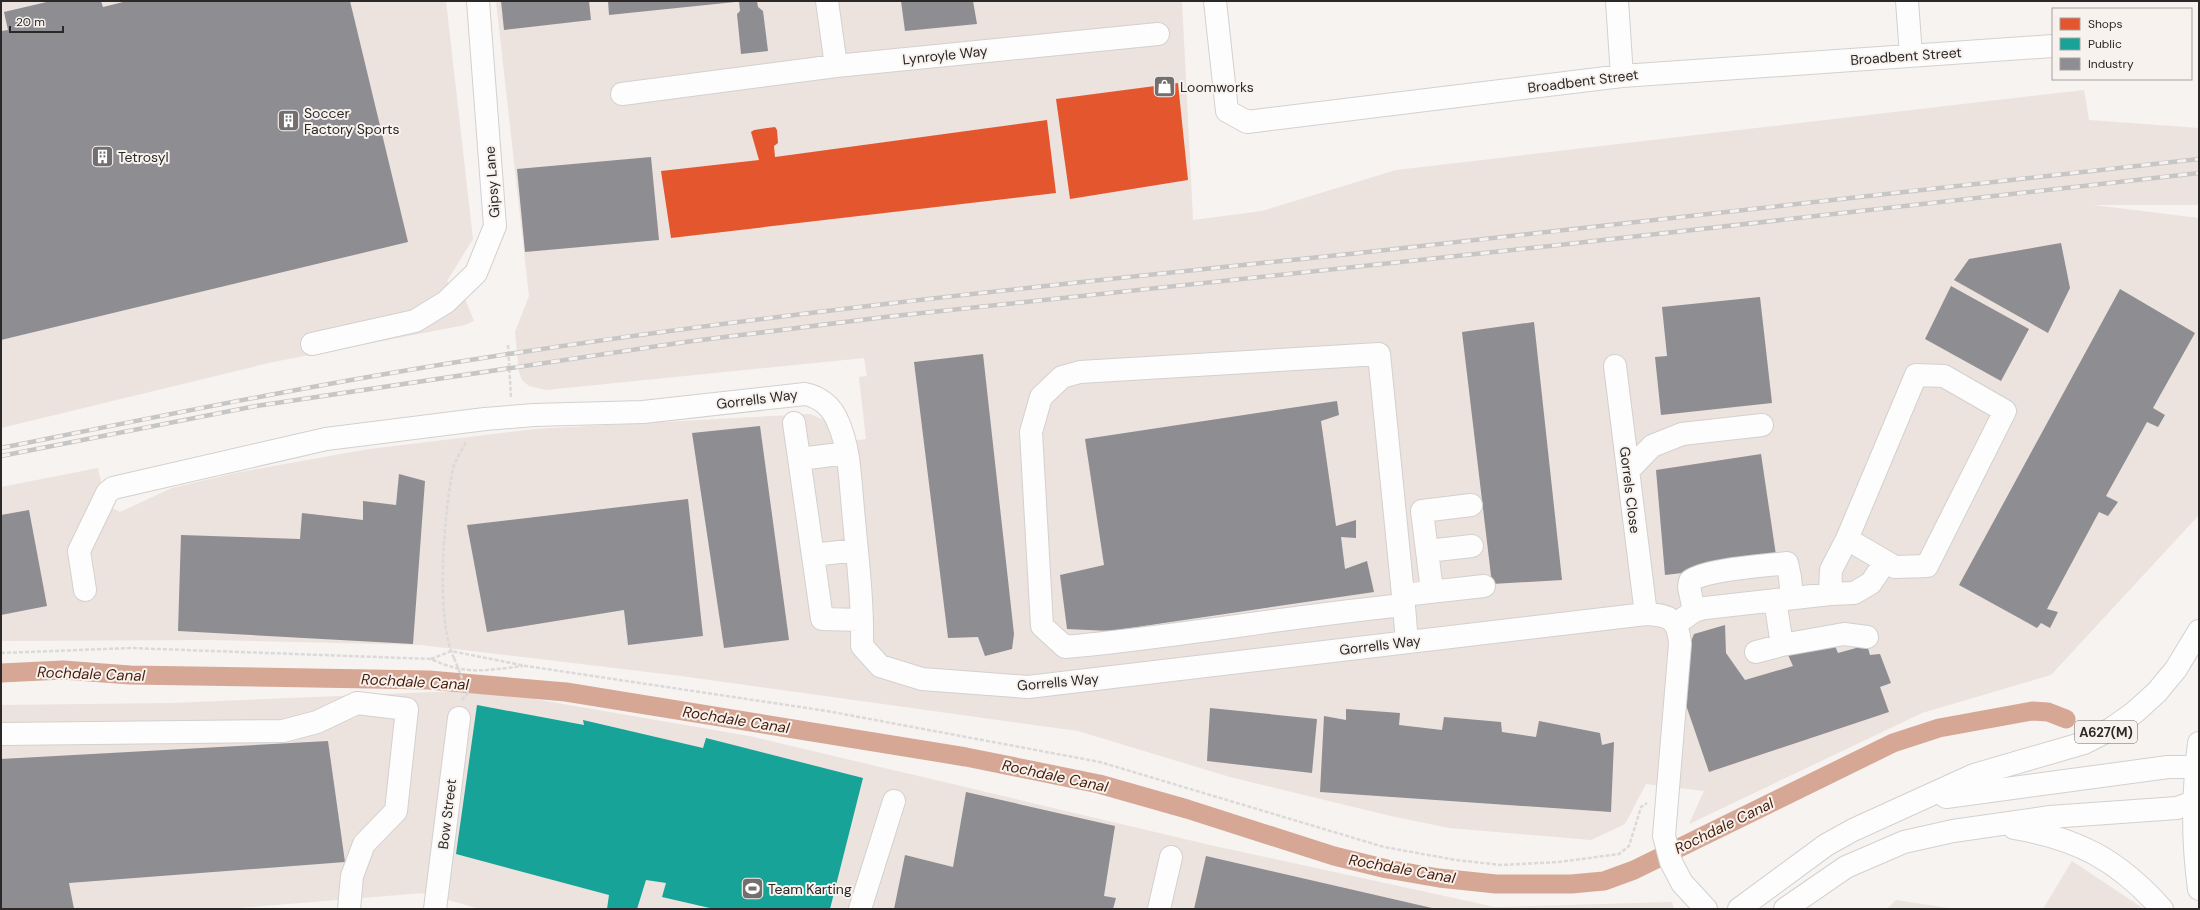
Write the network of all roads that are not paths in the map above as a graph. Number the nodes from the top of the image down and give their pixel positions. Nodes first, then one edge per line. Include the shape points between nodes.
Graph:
1 (478, 1) edge
2 (827, 1) edge
3 (1215, 1) edge
4 (1617, 1) edge
5 (1907, 1) edge
6 (1158, 34) dead end
7 (2052, 46) edge
8 (1911, 55) junction
9 (836, 66) junction
10 (1622, 76) junction
11 (622, 94) dead end
12 (312, 344) dead end
13 (1615, 366) dead end
14 (794, 423) dead end
15 (1762, 425) dead end
16 (847, 453) junction
17 (800, 459) junction
18 (1628, 472) junction
19 (1471, 505) dead end
20 (1847, 539) junction
21 (1472, 546) dead end
22 (857, 550) junction
23 (1427, 551) junction
24 (813, 554) junction
25 (1885, 562) junction
26 (1484, 586) dead end
27 (85, 590) dead end
28 (1432, 591) junction
29 (1830, 594) junction
30 (1784, 599) junction
31 (1404, 600) junction
32 (1694, 611) junction
33 (1646, 614) junction
34 (862, 620) junction
35 (1676, 624) junction
36 (2199, 631) edge
37 (1867, 638) dead end
38 (1407, 642) junction
39 (1782, 645) junction
40 (1756, 652) dead end
41 (458, 718) dead end
42 (1, 734) edge
43 (2199, 743) edge
44 (2198, 767) edge
45 (894, 801) dead end
46 (1914, 803) junction
47 (2197, 803) edge
48 (1997, 825) junction
49 (1171, 857) dead end
50 (2199, 889) edge
51 (1793, 903) edge
52 (349, 909) edge
53 (435, 909) edge
54 (860, 909) edge
55 (1159, 909) edge
56 (1706, 909) edge
57 (1739, 909) edge
58 (2162, 909) edge

1 - 12 main road, Gipsy Lane via 495,226 476,273 446,302 415,321
2 - 9 main road
3 - 10 main road, Broadbent Street via 1228,111 1247,122
4 - 10 main road
5 - 8 main road
6 - 9 main road, Lynroyle Way
7 - 8 main road, Broadbent Street
8 - 10 main road, Broadbent Street
9 - 11 main road, Lynroyle Way
13 - 18 main road, Gorrels Close
14 - 17 main road
15 - 18 main road via 1682,434 1652,446
16 - 17 main road
16 - 22 main road, Gorrells Way
16 - 27 main road, Gorrells Way via 834,413 820,399 805,394 643,412 485,419 326,439 113,488 107,493 79,551
17 - 24 main road
18 - 33 main road, Gorrels Close
19 - 23 main road via 1422,511
20 - 25 main road
20 - 25 main road via 1916,374 1944,376 2005,411 1927,566 1895,567
20 - 29 main road via 1831,570
21 - 23 main road
22 - 24 main road
22 - 34 main road, Gorrells Way
23 - 28 main road
24 - 34 main road via 822,619
25 - 29 main road via 1871,583 1854,594
26 - 28 main road
28 - 31 main road
29 - 30 main road
30 - 32 main road
30 - 32 main road via 1790,577 1787,563 1696,576 1690,581 1689,587
30 - 39 main road
31 - 31 main road via 1358,609 1065,647 1042,626 1031,432 1041,397 1062,377 1080,372 1379,354
31 - 38 main road
32 - 35 main road
33 - 35 main road, Gorrells Way via 1663,615
33 - 38 main road, Gorrells Way
34 - 38 main road, Gorrells Way via 862,646 880,666 922,679 1028,687
35 - 56 main road via 1680,644 1664,836 1671,862 1682,883
36 - 46 main road, A627(M) via 2176,669 2157,692 2111,729 2084,743 1974,775
37 - 39 main road via 1844,634
39 - 40 main road
41 - 53 main road, Bow Street
42 - 52 main road via 283,731 317,722 357,702 406,709 396,811 364,844 352,876
43 - 44 main road
44 - 46 main road, A627(M) via 2152,769 1978,791
44 - 47 main road
45 - 54 main road
46 - 57 main road, A627(M) via 1826,845
47 - 48 main road via 2143,812 2050,817
47 - 50 main road via 2194,849
48 - 51 main road via 1953,831 1904,842 1846,867
48 - 58 main road via 2037,832 2076,843 2109,861 2132,878
49 - 55 main road

